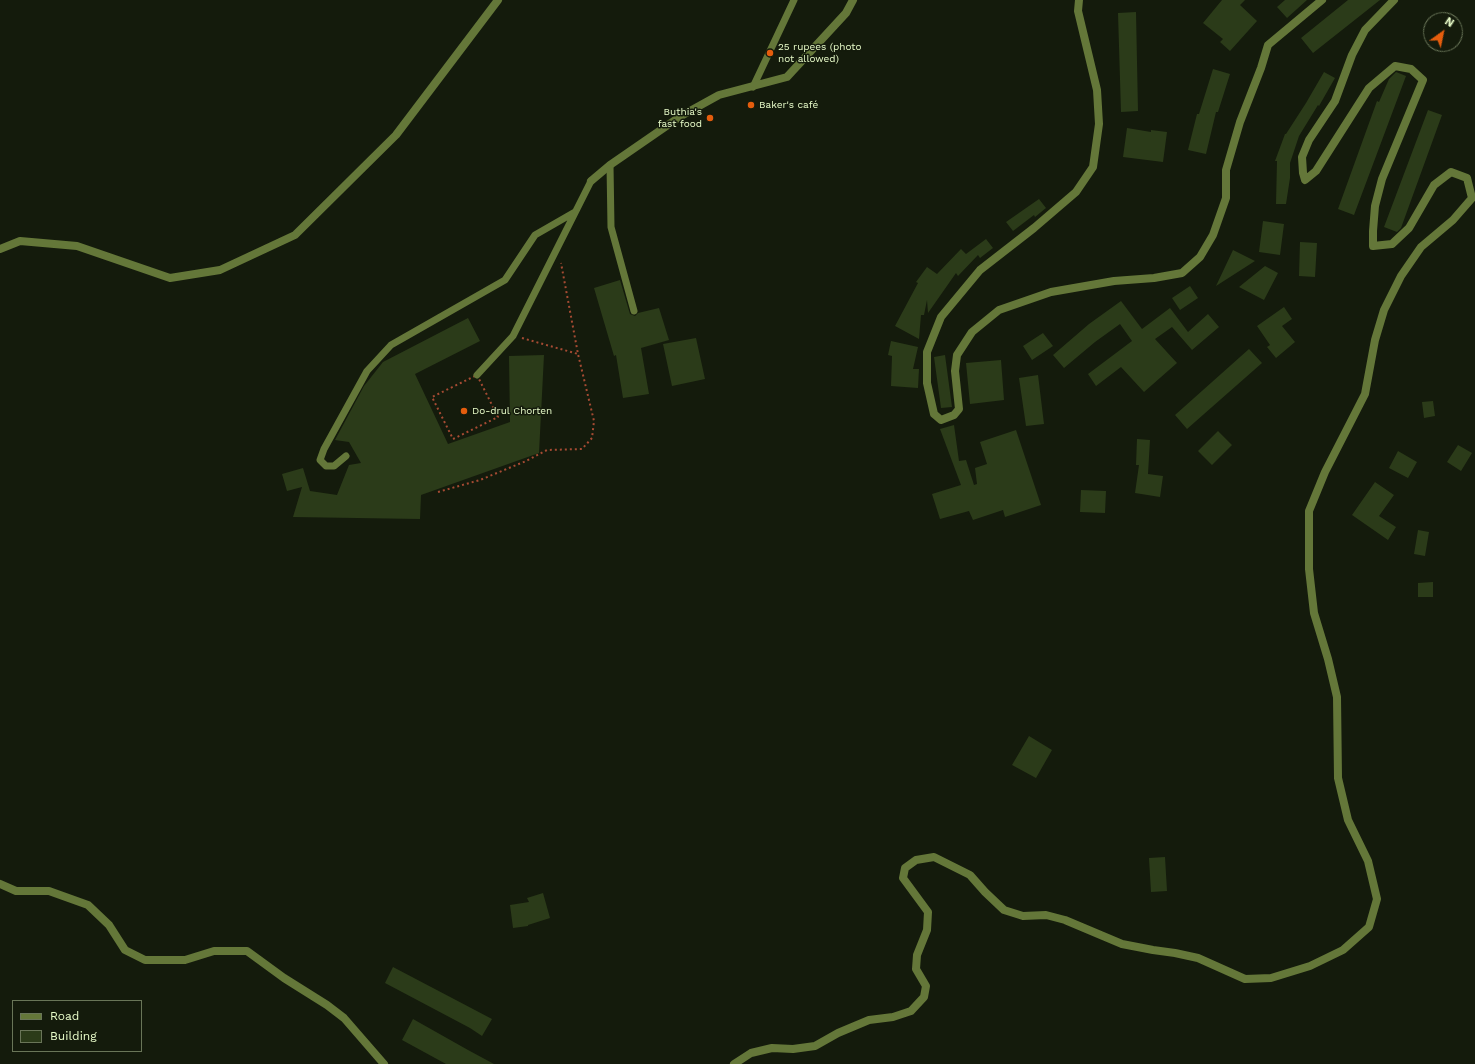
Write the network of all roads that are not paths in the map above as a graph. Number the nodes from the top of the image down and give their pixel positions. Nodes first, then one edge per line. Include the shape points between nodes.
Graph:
1 (498, 0) edge
2 (794, 0) edge
3 (853, 0) edge
4 (1079, 0) edge
5 (1322, 0) edge
6 (1394, 0) edge
7 (752, 87) junction
8 (610, 165) junction
9 (591, 181) joint
10 (575, 212) junction
11 (0, 249) edge
12 (634, 311) dead end
13 (477, 375) road end
14 (346, 456) dead end
15 (0, 884) edge
16 (384, 1064) edge
17 (734, 1064) edge

1 - 11 street via 396,135 295,235 220,270 170,278 77,246 20,241
2 - 7 lane
3 - 7 street via 846,13 787,76
4 - 5 street via 1078,11 1097,90 1099,124 1093,167 1076,192 980,270 941,318 927,352 927,383 934,414 941,420 954,415 959,409 955,371 957,355 972,332 999,310 1051,292 1182,273 1200,257 1213,235 1226,198 1226,170 1240,122 1268,45
6 - 17 street via 1364,30 1335,101 1309,140 1302,157 1304,180 1316,171 1369,88 1395,66 1410,69 1423,80 1382,180 1375,206 1373,246 1392,244 1409,228 1434,185 1451,172 1467,178 1472,198 1454,220 1421,247 1401,276 1384,310 1375,340 1365,394 1325,472 1309,511 1309,569 1314,614 1337,697 1338,778 1348,820 1368,860 1377,899 1370,926 1343,950 1310,966 1271,978 1245,980 1198,958 1122,944 1065,920 1046,915 1023,916 1004,910 970,876 934,857 916,860 905,868 903,878 928,912 926,930 916,955 916,969 926,986 924,997 911,1011 893,1017 869,1020 815,1046 772,1048 751,1053
7 - 8 street via 719,95 681,116
8 - 9 street
8 - 12 lane via 612,227
9 - 10 lane
10 - 13 lane via 513,336
10 - 14 lane via 534,235 505,280 391,345 367,371 320,460 326,466 334,466
15 - 16 street via 16,890 49,891 88,906 109,925 125,950 145,960 185,960 214,951 247,951 344,1018

